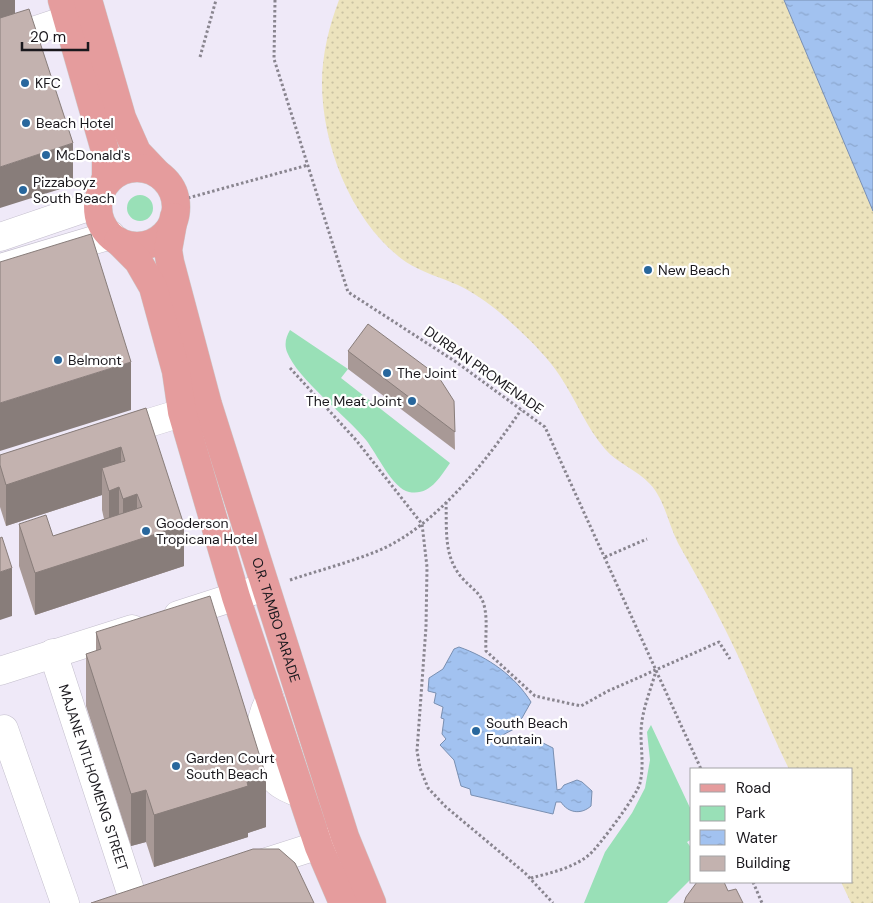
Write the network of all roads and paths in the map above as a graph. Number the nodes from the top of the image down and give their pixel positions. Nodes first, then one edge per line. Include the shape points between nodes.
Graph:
1 (216, 0) edge
2 (275, 0) edge
3 (77, 8) edge
4 (0, 42) edge
5 (200, 57) dead end
6 (308, 165) junction
7 (157, 173) junction
8 (100, 197) junction
9 (175, 209) junction
10 (0, 237) edge
11 (114, 238) junction
12 (0, 268) edge
13 (290, 368) dead end
14 (208, 405) junction
15 (522, 410) junction
16 (182, 412) junction
17 (91, 441) edge
18 (446, 502) junction
19 (422, 524) junction
20 (647, 539) dead end
21 (605, 557) junction
22 (265, 587) junction
23 (236, 597) junction
24 (53, 653) junction
25 (730, 659) dead end
26 (0, 671) edge
27 (656, 671) junction
28 (4, 729) dead end
29 (701, 768) edge
30 (344, 837) junction
31 (319, 847) junction
32 (226, 874) edge
33 (530, 878) junction
34 (753, 883) edge
35 (162, 893) edge
36 (132, 902) edge
37 (64, 903) edge
38 (342, 903) edge
39 (372, 903) edge
40 (553, 903) edge
41 (762, 903) edge

1 - 5 path
2 - 6 path, DURBAN PROMENADE via 274,60
3 - 4 street
3 - 7 main road via 138,152
3 - 8 main road via 106,154 106,177
6 - 9 path
6 - 15 path, DURBAN PROMENADE via 348,292 456,362
7 - 8 main road via 140,168 124,170 110,178
7 - 9 main road via 171,188
8 - 10 street
8 - 11 main road via 99,218
9 - 11 main road via 169,228 149,244 135,246
9 - 14 main road, O.R. TAMBO PARADE via 168,250 170,262
11 - 12 street
11 - 16 main road via 138,261 153,287 176,371
13 - 19 path via 367,452
14 - 16 street
14 - 22 main road, O.R. TAMBO PARADE
15 - 18 path
15 - 21 path, DURBAN PROMENADE via 545,427
16 - 17 street
16 - 23 main road
18 - 19 path via 434,517
18 - 27 path via 446,545 456,569 484,604 486,651 535,696 581,706
19 - 22 path via 381,549
19 - 33 path via 427,567 417,751 420,768 428,788 446,807
20 - 21 path
21 - 27 path, DURBAN PROMENADE
22 - 23 street
22 - 30 main road, O.R. TAMBO PARADE
23 - 24 street
23 - 31 main road
24 - 26 street
24 - 36 street, MAJANE NTLHOMENG STREET
25 - 27 path via 719,642
27 - 29 path, DURBAN PROMENADE
27 - 33 path via 643,714 640,785 590,854 564,868
28 - 37 street
30 - 31 street
30 - 39 main road, O.R. TAMBO PARADE
31 - 32 street
31 - 38 main road
33 - 40 path
34 - 41 path
35 - 36 street

